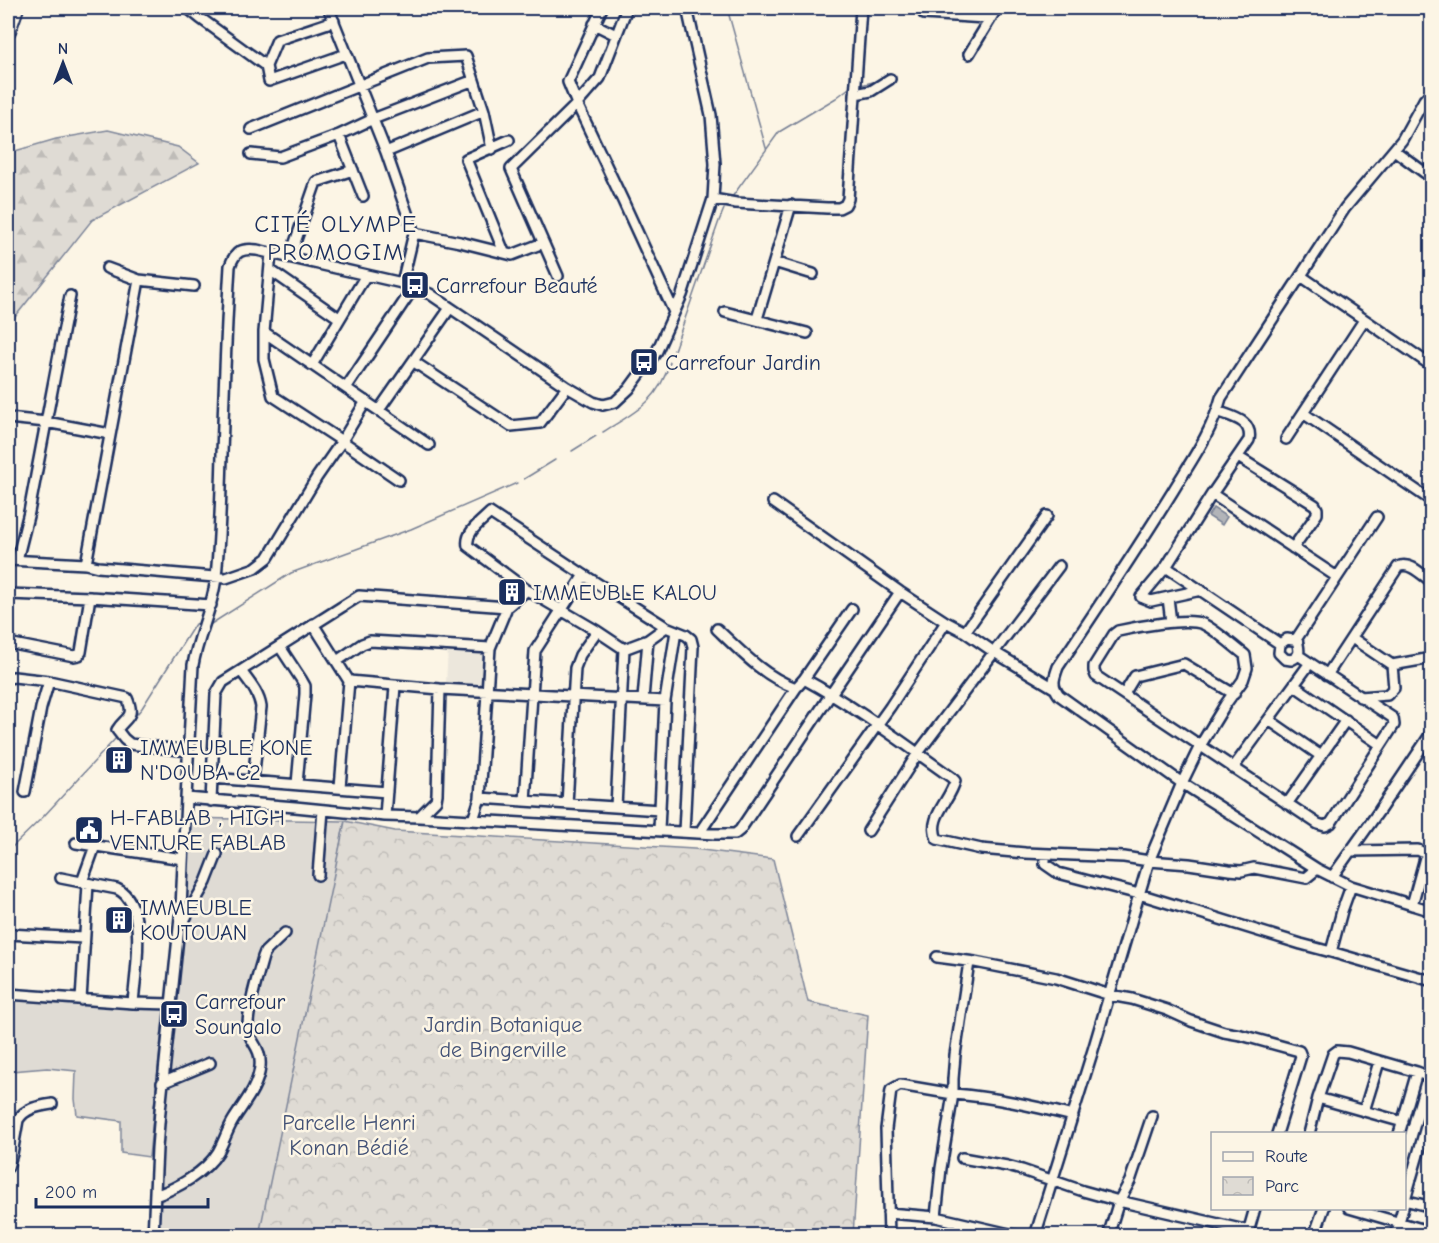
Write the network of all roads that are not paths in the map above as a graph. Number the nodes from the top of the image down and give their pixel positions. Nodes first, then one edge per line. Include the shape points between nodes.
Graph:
1 (16, 8) edge
2 (190, 8) edge
3 (602, 8) edge
4 (627, 8) edge
5 (699, 8) edge
6 (861, 8) edge
7 (925, 8) edge
8 (986, 8) edge
9 (997, 8) edge
10 (688, 11) edge
11 (959, 11) edge
12 (594, 24) junction
13 (8, 31) edge
14 (616, 35) junction
15 (346, 54) junction
16 (969, 54) dead end
17 (267, 66) junction
18 (890, 79) dead end
19 (474, 80) junction
20 (359, 86) junction
21 (1431, 91) edge
22 (855, 94) junction
23 (577, 105) junction
24 (484, 111) junction
25 (373, 119) junction
26 (250, 129) dead end
27 (339, 135) junction
28 (509, 140) dead end
29 (492, 149) junction
30 (1394, 150) junction
31 (386, 152) junction
32 (251, 154) dead end
33 (353, 170) junction
34 (1431, 177) edge
35 (363, 196) dead end
36 (713, 199) junction
37 (791, 205) junction
38 (414, 233) junction
39 (543, 243) junction
40 (504, 252) junction
41 (271, 253) junction
42 (290, 257) junction
43 (774, 262) junction
44 (107, 268) dead end
45 (270, 270) junction
46 (366, 274) junction
47 (813, 274) dead end
48 (558, 276) dead end
49 (1300, 276) junction
50 (139, 280) junction
51 (402, 283) junction
52 (194, 286) dead end
53 (414, 288) junction
54 (70, 296) dead end
55 (450, 308) junction
56 (674, 312) junction
57 (725, 312) dead end
58 (339, 318) junction
59 (757, 319) junction
60 (1364, 320) junction
61 (264, 332) junction
62 (807, 333) dead end
63 (414, 362) junction
64 (312, 365) junction
65 (1431, 366) edge
66 (567, 387) junction
67 (346, 388) junction
68 (366, 401) junction
69 (379, 410) junction
70 (1217, 411) junction
71 (1303, 413) junction
72 (8, 418) edge
73 (46, 422) junction
74 (110, 434) junction
75 (1286, 439) dead end
76 (342, 441) junction
77 (429, 445) dead end
78 (1238, 457) junction
79 (399, 480) dead end
80 (1212, 494) junction
81 (1431, 501) edge
82 (773, 502) dead end
83 (1047, 516) dead end
84 (1377, 517) dead end
85 (1293, 548) junction
86 (12, 560) edge
87 (86, 564) junction
88 (1059, 566) dead end
89 (1166, 567) junction
90 (584, 575) junction
91 (216, 576) junction
92 (1337, 578) junction
93 (1431, 582) edge
94 (527, 590) junction
95 (1201, 590) junction
96 (900, 592) junction
97 (8, 594) edge
98 (90, 597) junction
99 (1168, 598) junction
100 (211, 604) junction
101 (507, 607) junction
102 (561, 609) junction
103 (852, 609) dead end
104 (946, 622) junction
105 (1171, 622) junction
106 (313, 624) junction
107 (666, 627) junction
108 (717, 630) dead end
109 (597, 631) junction
110 (676, 631) junction
111 (965, 632) junction
112 (1297, 638) junction
113 (1352, 638) junction
114 (648, 640) junction
115 (8, 643) edge
116 (1280, 644) junction
117 (280, 647) junction
118 (490, 648) junction
119 (624, 648) junction
120 (994, 652) junction
121 (1298, 655) junction
122 (1431, 658) edge
123 (337, 661) junction
124 (1310, 663) junction
125 (1392, 665) junction
126 (241, 671) junction
127 (1328, 675) junction
128 (8, 678) edge
129 (804, 679) junction
130 (49, 681) junction
131 (349, 681) junction
132 (395, 686) junction
133 (1295, 686) junction
134 (796, 688) junction
135 (1054, 688) junction
136 (440, 689) junction
137 (486, 691) junction
138 (532, 694) junction
139 (831, 694) junction
140 (1124, 694) junction
141 (1234, 694) junction
142 (573, 696) junction
143 (1360, 697) junction
144 (622, 699) junction
145 (643, 699) junction
146 (665, 701) junction
147 (1269, 720) junction
148 (1346, 720) junction
149 (877, 724) junction
150 (1431, 732) edge
151 (1381, 745) junction
152 (1200, 746) junction
153 (188, 751) junction
154 (918, 753) junction
155 (1321, 756) junction
156 (1233, 768) junction
157 (212, 778) junction
158 (254, 781) junction
159 (1182, 783) junction
160 (297, 784) junction
161 (340, 787) junction
162 (25, 792) dead end
163 (387, 792) junction
164 (186, 798) junction
165 (480, 798) junction
166 (211, 801) junction
167 (525, 801) junction
168 (567, 804) junction
169 (1287, 804) junction
170 (616, 807) junction
171 (323, 810) junction
172 (660, 810) junction
173 (385, 816) junction
174 (419, 817) junction
175 (473, 820) junction
176 (659, 830) junction
177 (868, 831) dead end
178 (684, 832) junction
179 (700, 832) junction
180 (798, 836) dead end
181 (76, 843) dead end
182 (94, 846) junction
183 (1350, 851) junction
184 (217, 854) dead end
185 (1045, 854) junction
186 (183, 859) junction
187 (1149, 861) junction
188 (1317, 869) junction
189 (318, 875) dead end
190 (1332, 877) junction
191 (61, 878) dead end
192 (85, 883) junction
193 (1351, 886) junction
194 (1139, 894) junction
195 (1412, 905) junction
196 (1431, 911) edge
197 (179, 928) junction
198 (285, 933) dead end
199 (8, 934) edge
200 (83, 938) junction
201 (1331, 952) junction
202 (937, 957) dead end
203 (969, 962) junction
204 (1431, 981) edge
205 (8, 994) edge
206 (1110, 995) junction
207 (81, 1000) junction
208 (133, 1003) junction
209 (171, 1004) junction
210 (1379, 1062) junction
211 (210, 1063) dead end
212 (1417, 1072) junction
213 (1431, 1078) edge
214 (162, 1083) junction
215 (953, 1094) junction
216 (1318, 1098) junction
217 (52, 1104) dead end
218 (1431, 1106) edge
219 (1364, 1111) junction
220 (1073, 1116) junction
221 (1152, 1116) dead end
222 (1430, 1120) edge
223 (1402, 1122) junction
224 (1278, 1132) edge
225 (1310, 1132) edge
226 (1400, 1132) edge
227 (962, 1158) dead end
228 (8, 1167) edge
229 (1052, 1181) junction
230 (155, 1196) junction
231 (1406, 1197) edge
232 (1119, 1201) junction
233 (1406, 1203) edge
234 (1431, 1208) edge
235 (1255, 1210) edge
236 (1324, 1210) edge
237 (1353, 1210) edge
238 (1402, 1210) edge
239 (888, 1213) junction
240 (936, 1217) junction
241 (1399, 1222) junction
242 (1431, 1232) edge
243 (1248, 1233) edge
244 (153, 1236) edge
245 (889, 1236) edge
246 (1018, 1236) edge
247 (1035, 1236) edge
248 (1108, 1236) edge
249 (1314, 1236) edge
250 (1395, 1236) edge

1 - 13 highway
2 - 17 street
3 - 12 street
4 - 14 street
5 - 10 street
6 - 22 street
7 - 11 street via 924,14
8 - 11 street via 985,18
9 - 16 street
10 - 36 street via 711,115
12 - 14 street
12 - 23 street via 568,82
14 - 23 street via 600,78
15 - 17 street via 269,81
15 - 17 street via 332,17 277,40
15 - 20 street
18 - 22 street
19 - 20 street via 466,56 428,58
19 - 24 street
19 - 25 street
20 - 25 street
20 - 26 street
21 - 30 street
22 - 37 street via 845,205
23 - 39 street via 511,169
23 - 56 street
24 - 29 street
24 - 31 street
25 - 27 street
25 - 31 street
27 - 32 street via 280,157
27 - 33 street
28 - 29 street
29 - 40 street via 466,159
30 - 34 street
30 - 49 street via 1345,208
31 - 38 street
33 - 35 street
33 - 42 street via 316,182
36 - 37 street
36 - 56 street
37 - 43 street
38 - 40 street
38 - 51 street
39 - 40 street via 512,255
39 - 48 street
41 - 42 street
41 - 45 street
41 - 91 street via 247,249 235,256 230,266
42 - 46 street
43 - 47 street
43 - 59 street
44 - 50 street
45 - 58 street
45 - 61 street
46 - 51 street
46 - 58 street
49 - 60 street
49 - 70 street via 1221,398
50 - 52 street
50 - 74 street
51 - 53 street
53 - 55 street
53 - 67 street
54 - 73 street
55 - 63 street
55 - 66 street
56 - 66 street via 657,351 615,402 593,402
57 - 59 street
58 - 64 street
59 - 62 street
60 - 65 street
60 - 71 street
61 - 64 street
61 - 76 street via 264,359 273,396
63 - 66 street via 511,426 540,423
63 - 69 street
64 - 67 street
67 - 68 street
68 - 69 street
68 - 76 street
69 - 77 street
70 - 78 street via 1244,422 1250,429 1249,440
70 - 135 street via 1141,543 1058,667
71 - 75 street
71 - 81 street
72 - 73 street
73 - 74 street
73 - 86 street via 29,512
74 - 87 street
76 - 79 street
76 - 91 street via 268,558 241,574
78 - 80 street
78 - 85 street via 1315,505 1317,514
80 - 85 street
80 - 89 street
82 - 96 street
83 - 111 street
84 - 92 street
85 - 92 street
86 - 87 street
87 - 91 street
88 - 120 street
89 - 95 street
89 - 99 street via 1141,597 1151,601
90 - 94 street via 490,513 468,535 468,546
90 - 102 street
90 - 107 street
91 - 100 street
92 - 112 street
93 - 113 street via 1402,564
94 - 101 street
94 - 102 street
95 - 99 street
95 - 116 street
96 - 104 street
96 - 139 street
97 - 98 street
98 - 100 street
98 - 115 street via 79,655
99 - 105 street
100 - 153 street via 193,665
101 - 106 street via 359,596
101 - 118 street
102 - 109 street
102 - 138 street via 535,651
103 - 129 street
104 - 111 street
104 - 149 street
105 - 140 street via 1114,634 1094,671
105 - 141 street via 1202,623 1245,655 1246,674
106 - 117 street
106 - 123 street
107 - 110 street
107 - 114 street
108 - 134 street via 753,663 783,684
109 - 119 street
109 - 142 street via 577,662
110 - 146 street
110 - 178 street via 691,639 693,647
111 - 120 street
112 - 116 street
112 - 121 street
113 - 125 street
113 - 127 street
114 - 119 street
114 - 145 street
116 - 121 street via 1279,653 1285,659
117 - 126 street
117 - 160 street via 305,694
118 - 123 street via 370,641
118 - 137 street
119 - 144 street
120 - 135 street
120 - 154 street
121 - 124 street
122 - 125 street
123 - 131 street
124 - 127 street
124 - 133 street
125 - 143 street via 1394,688 1388,695
126 - 157 street via 223,682 216,694
126 - 158 street via 260,699 261,707
127 - 143 street
128 - 130 street
129 - 134 street
129 - 139 street
130 - 153 street via 127,698 129,717 117,730 127,742
130 - 162 street via 40,708
131 - 132 street
131 - 161 street
132 - 136 street
132 - 163 street
133 - 147 street
133 - 148 street
134 - 179 street
135 - 159 street
136 - 137 street
136 - 174 street via 437,794
137 - 138 street
137 - 165 street
138 - 142 street
138 - 167 street
139 - 149 street
139 - 179 street via 740,830 735,834
140 - 141 street via 1135,676 1184,664
140 - 152 street
141 - 152 street
142 - 144 street
142 - 168 street
143 - 151 street via 1393,718 1394,725
144 - 145 street
144 - 170 street
145 - 146 street
146 - 172 street
147 - 155 street
147 - 156 street
148 - 151 street
148 - 155 street
149 - 154 street
149 - 180 street
150 - 183 street
151 - 169 street via 1331,823 1318,824
152 - 156 street
152 - 159 street
153 - 164 street
154 - 177 street
154 - 185 street via 955,781 935,822 933,832 937,839 981,849
155 - 169 street
156 - 169 street
157 - 158 street
157 - 166 street
158 - 160 street
159 - 187 street
159 - 188 street
160 - 161 street
161 - 163 street
163 - 173 street
164 - 166 street
164 - 186 street
165 - 167 street
165 - 175 street
166 - 171 street
167 - 168 street
168 - 170 street
170 - 172 street
171 - 173 street
171 - 189 street
172 - 176 street
173 - 174 street
174 - 175 street
175 - 176 street
176 - 178 street
178 - 179 street
181 - 182 street
182 - 186 street
182 - 192 street
183 - 190 street
183 - 195 street via 1418,850 1426,854
184 - 197 street via 206,882
185 - 187 street
185 - 194 street via 1045,864 1058,873
186 - 197 street
187 - 188 street via 1241,871 1263,869 1299,878 1306,878
187 - 194 street
188 - 190 street
190 - 193 street
191 - 192 street
192 - 200 street
192 - 208 street via 123,891 134,911 138,931
193 - 195 street
193 - 201 street
194 - 201 street
194 - 206 street
195 - 196 street
197 - 209 street
198 - 230 street via 263,957 254,993 248,1027 260,1052 260,1069 254,1088 227,1129 216,1155 199,1173
199 - 200 street
200 - 207 street
201 - 204 street
202 - 203 street
203 - 206 street via 1056,978
203 - 215 street
205 - 207 street
206 - 220 street
206 - 224 street via 1167,1010 1224,1032 1299,1051
207 - 208 street
208 - 209 street
209 - 214 street
210 - 212 street
210 - 216 street via 1337,1051
210 - 219 street
211 - 214 street
212 - 213 street
212 - 223 street
214 - 230 street
215 - 220 street via 992,1098
215 - 239 street via 900,1085 891,1090 886,1129
215 - 240 street
216 - 219 street
216 - 225 street
217 - 228 street via 21,1115
218 - 222 street
219 - 223 street
220 - 229 street
221 - 232 street via 1130,1181
222 - 231 street
223 - 226 street
227 - 229 street via 1007,1166
229 - 232 street
229 - 247 street
230 - 244 street
232 - 243 street
232 - 248 street
233 - 234 street
235 - 243 street
236 - 249 street
237 - 241 street
238 - 241 street
239 - 240 street
239 - 245 street
240 - 246 street
241 - 242 street
241 - 250 street

